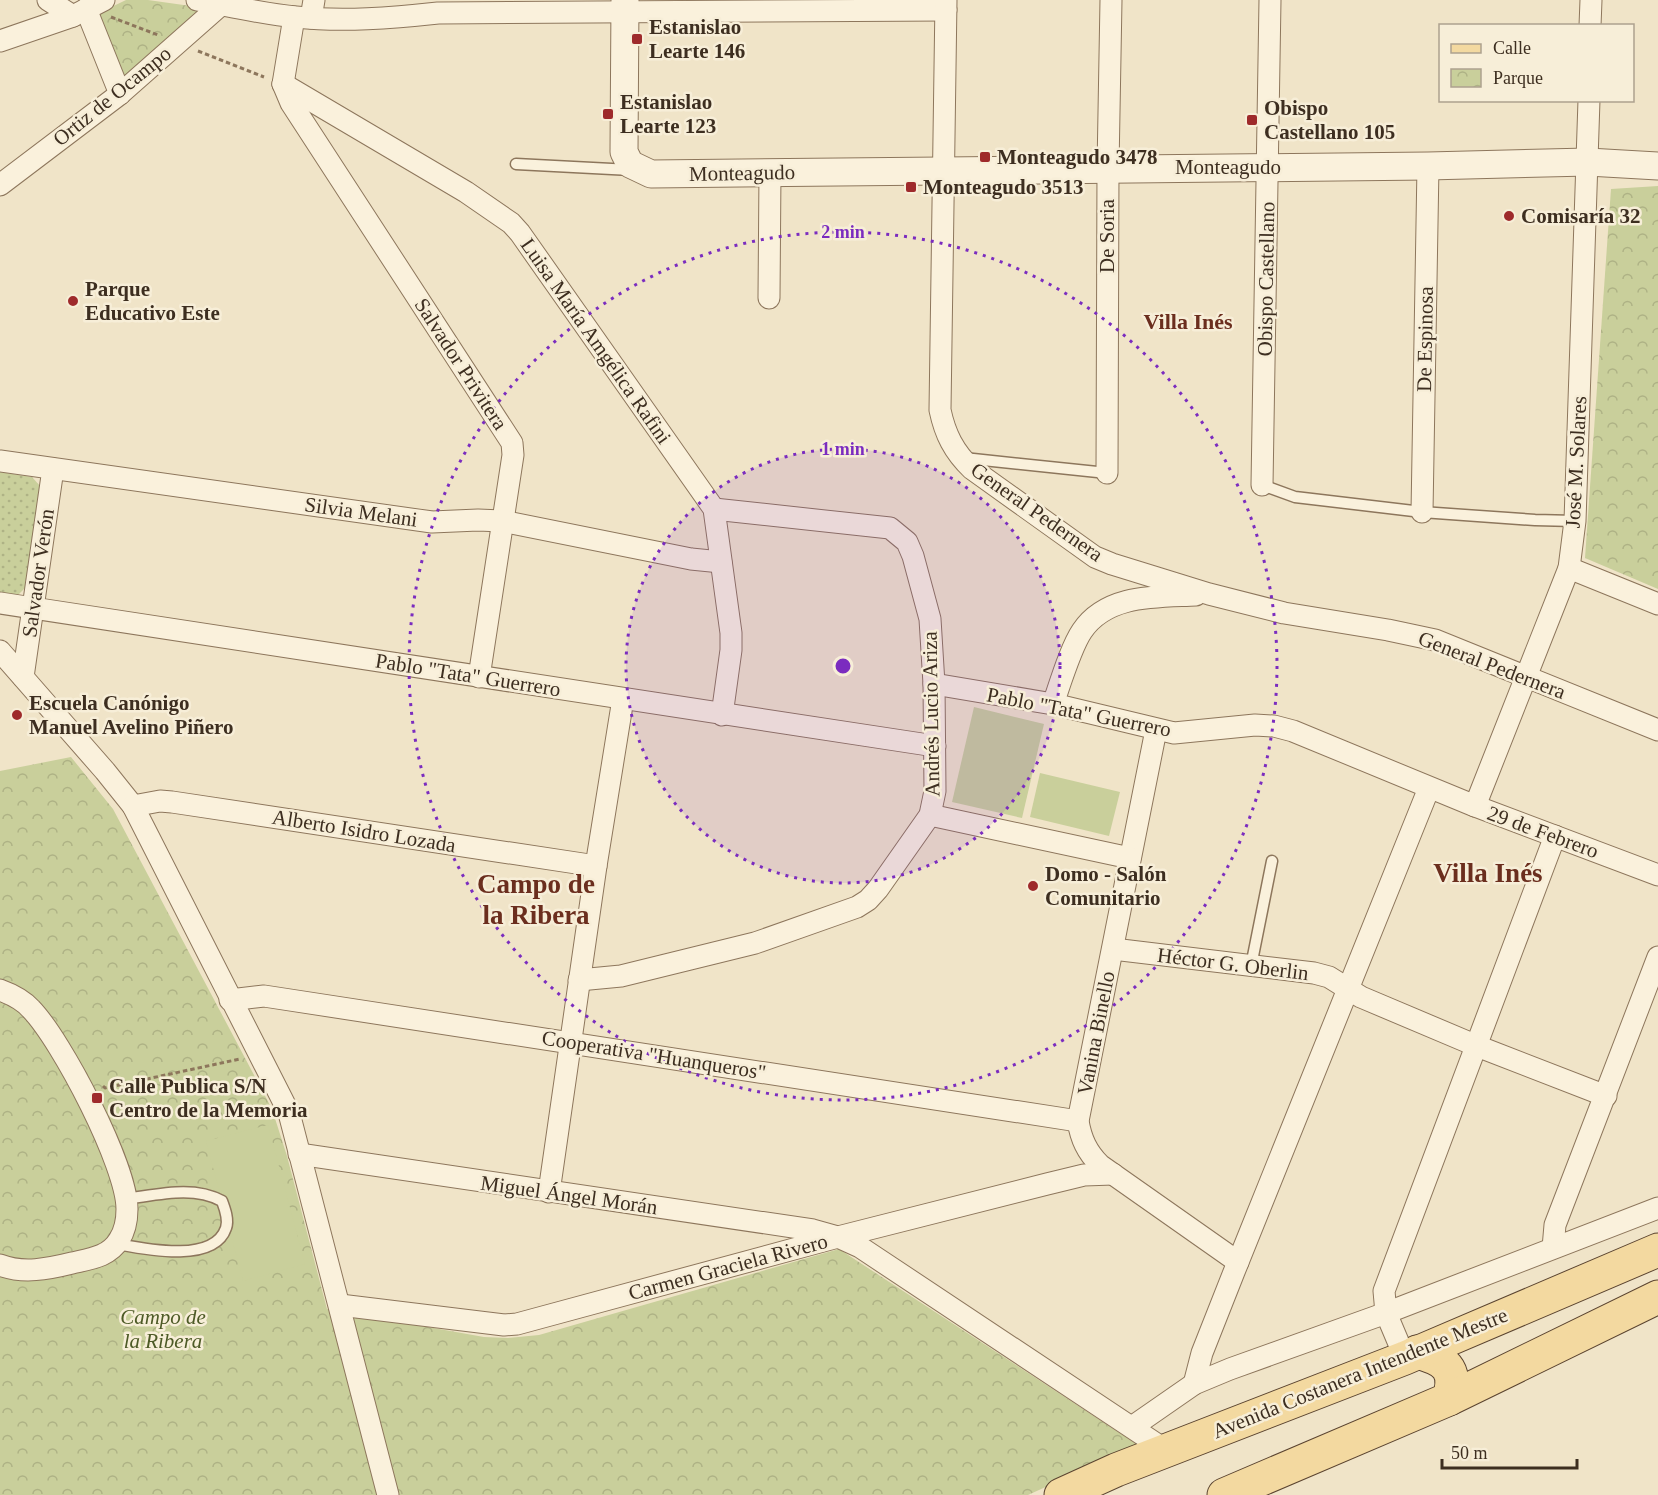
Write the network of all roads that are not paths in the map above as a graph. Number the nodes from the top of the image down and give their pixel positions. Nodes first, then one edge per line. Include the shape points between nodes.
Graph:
1 (48, 0) edge
2 (197, 0) edge
3 (1111, 0) edge
4 (1270, 0) edge
5 (1591, 0) edge
6 (222, 4) junction
7 (93, 5) edge
8 (946, 5) edge
9 (625, 6) edge
10 (306, 12) edge
11 (1590, 24) edge
12 (0, 41) edge
13 (283, 84) junction
14 (120, 94) junction
15 (1589, 102) edge
16 (1588, 162) junction
17 (516, 164) dead end
18 (1428, 166) junction
19 (635, 167) junction
20 (1268, 167) junction
21 (1655, 167) edge
22 (1108, 168) junction
23 (944, 170) junction
24 (770, 172) junction
25 (0, 185) edge
26 (769, 298) dead end
27 (959, 457) junction
28 (0, 461) edge
29 (53, 469) junction
30 (1107, 473) joint
31 (1262, 485) joint
32 (714, 509) junction
33 (1422, 512) junction
34 (502, 521) junction
35 (1575, 521) junction
36 (721, 562) junction
37 (1569, 568) junction
38 (1209, 594) junction
39 (0, 603) edge
40 (1658, 604) edge
41 (32, 608) junction
42 (0, 651) edge
43 (1526, 676) junction
44 (23, 677) junction
45 (479, 677) junction
46 (934, 684) junction
47 (623, 699) junction
48 (1053, 704) junction
49 (722, 715) junction
50 (1156, 730) junction
51 (1658, 730) edge
52 (935, 746) junction
53 (1429, 788) junction
54 (133, 806) junction
55 (1475, 806) junction
56 (930, 814) junction
57 (1555, 836) junction
58 (1130, 858) junction
59 (1272, 861) dead end
60 (596, 866) junction
61 (1658, 875) edge
62 (1113, 949) junction
63 (1658, 957) edge
64 (1251, 966) junction
65 (579, 980) junction
66 (1349, 989) junction
67 (0, 990) edge
68 (230, 1000) junction
69 (571, 1042) junction
70 (1477, 1046) junction
71 (1606, 1096) junction
72 (1079, 1128) junction
73 (299, 1154) junction
74 (1113, 1174) junction
75 (1061, 1180) junction
76 (549, 1192) junction
77 (125, 1199) junction
78 (1658, 1208) edge
79 (751, 1221) junction
80 (838, 1237) junction
81 (117, 1244) junction
82 (1553, 1248) junction
83 (1658, 1250) edge
84 (761, 1258) junction
85 (1238, 1262) junction
86 (0, 1264) edge
87 (1658, 1297) edge
88 (340, 1305) junction
89 (1386, 1313) junction
90 (1205, 1346) junction
91 (1411, 1355) junction
92 (1230, 1369) junction
93 (1194, 1384) junction
94 (1449, 1399) junction
95 (1131, 1427) junction
96 (1167, 1451) junction
97 (388, 1495) edge
98 (1061, 1495) edge
99 (1224, 1495) edge

1 - 7 street
2 - 6 street
3 - 22 street, De Soria
4 - 20 street, Obispo Castellano
5 - 11 street
6 - 10 street
6 - 14 street, Ortiz de Ocampo
7 - 12 street
7 - 14 street
8 - 9 street
8 - 23 street, General Pedernera
9 - 10 street via 380,18
9 - 19 street via 624,152
10 - 13 street
13 - 32 street, Luisa María Amgélica Rafini via 466,192 511,223
13 - 34 street, Salvador Privitera via 297,112 512,443
14 - 25 street, Ortiz de Ocampo
15 - 16 street, José M. Solares
16 - 18 street, Monteagudo
16 - 21 street, Monteagudo
16 - 35 street, José M. Solares
17 - 19 lane
18 - 20 street, Monteagudo
18 - 33 street, De Espinosa
19 - 24 street, Monteagudo via 651,174
20 - 22 street, Monteagudo
20 - 31 street, Obispo Castellano
22 - 23 street, Monteagudo
22 - 30 street, De Soria
23 - 24 street, Monteagudo
23 - 27 street, General Pedernera via 940,410 946,433
24 - 26 street
27 - 30 lane
27 - 38 street, General Pedernera via 1095,557
28 - 29 street, Silvia Melani
29 - 34 street, Silvia Melani via 432,522
29 - 41 street, Salvador Verón
31 - 33 lane via 1295,497
32 - 36 street, Luisa María Amgélica Rafini
32 - 46 street, Andrés Lucio Ariza via 890,528 902,536 913,556 926,600
33 - 35 lane
34 - 36 street, Silvia Melani
34 - 45 street, Salvador Privitera
35 - 37 street, José M. Solares
36 - 49 street, Luisa María Amgélica Rafini via 731,633
37 - 40 street
37 - 43 street, José M. Solares
38 - 43 street, General Pedernera via 1284,613 1416,635
38 - 48 street via 1144,598 1115,605 1095,616 1081,633
39 - 41 street, Pablo "Tata" Guerrero
41 - 44 street, Salvador Verón
41 - 45 street, Pablo "Tata" Guerrero
42 - 44 street
43 - 51 street, General Pedernera
43 - 55 street, José M. Solares
44 - 54 street
45 - 47 street, Pablo "Tata" Guerrero
46 - 48 street, Pablo "Tata" Guerrero
46 - 52 street, Andrés Lucio Ariza
47 - 49 street, Pablo "Tata" Guerrero
47 - 60 street
48 - 50 street, Pablo "Tata" Guerrero
49 - 52 street, Pablo "Tata" Guerrero
50 - 53 street, Pablo "Tata" Guerrero via 1174,733 1274,726
50 - 58 street, Vanina Binello
52 - 56 street, Andrés Lucio Ariza via 935,791
53 - 55 street, 29 de Febrero
53 - 66 street
54 - 60 street, Alberto Isidro Lozada via 172,802
54 - 68 street
55 - 57 street, 29 de Febrero
56 - 58 street
56 - 65 street, Andrés Lucio Ariza via 878,889 857,907 755,943 621,976
57 - 61 street, 29 de Febrero
57 - 70 street
58 - 62 street, Vanina Binello
59 - 64 lane
60 - 65 street
62 - 64 street, Héctor G. Oberlin
62 - 72 street, Vanina Binello
63 - 71 street
64 - 66 street, Héctor G. Oberlin via 1321,975
65 - 69 street
66 - 70 street, Héctor G. Oberlin
66 - 85 street
67 - 77 street via 29,1006 41,1019 109,1144
68 - 69 street, Cooperativa "Huanqueros" via 264,996
68 - 73 street via 289,1113
69 - 72 street, Cooperativa "Huanqueros"
69 - 76 street
70 - 71 street, Héctor G. Oberlin
70 - 89 street via 1386,1283
71 - 82 street via 1555,1225
72 - 74 street via 1091,1156
72 - 75 street, Vanina Binello via 1074,1159
73 - 76 street, Miguel Ángel Morán
73 - 88 street
74 - 75 street, Carmen Graciela Rivero
74 - 85 street
75 - 80 street, Carmen Graciela Rivero
76 - 79 street, Miguel Ángel Morán
77 - 81 street via 126,1225
77 - 81 lane via 182,1191 209,1194 222,1201 226,1228 218,1241 193,1251 167,1252
78 - 82 street
79 - 80 street, Miguel Ángel Morán
79 - 84 street via 765,1239
80 - 84 street, Carmen Graciela Rivero
80 - 95 street, Miguel Ángel Morán via 860,1247
81 - 86 street via 94,1258 52,1268 13,1270
82 - 89 street
83 - 91 main road, Avenida Costanera Intendente Mestre
84 - 88 street, Carmen Graciela Rivero via 517,1324
85 - 90 street
87 - 94 main road
88 - 97 street
89 - 91 street
89 - 92 street
90 - 92 street via 1215,1364
90 - 93 street
91 - 94 main road via 1436,1357 1447,1364 1453,1386
91 - 96 main road, Avenida Costanera Intendente Mestre
92 - 93 street
93 - 95 street
94 - 99 main road
95 - 96 street, Miguel Ángel Morán
96 - 98 main road, Avenida Costanera Intendente Mestre

